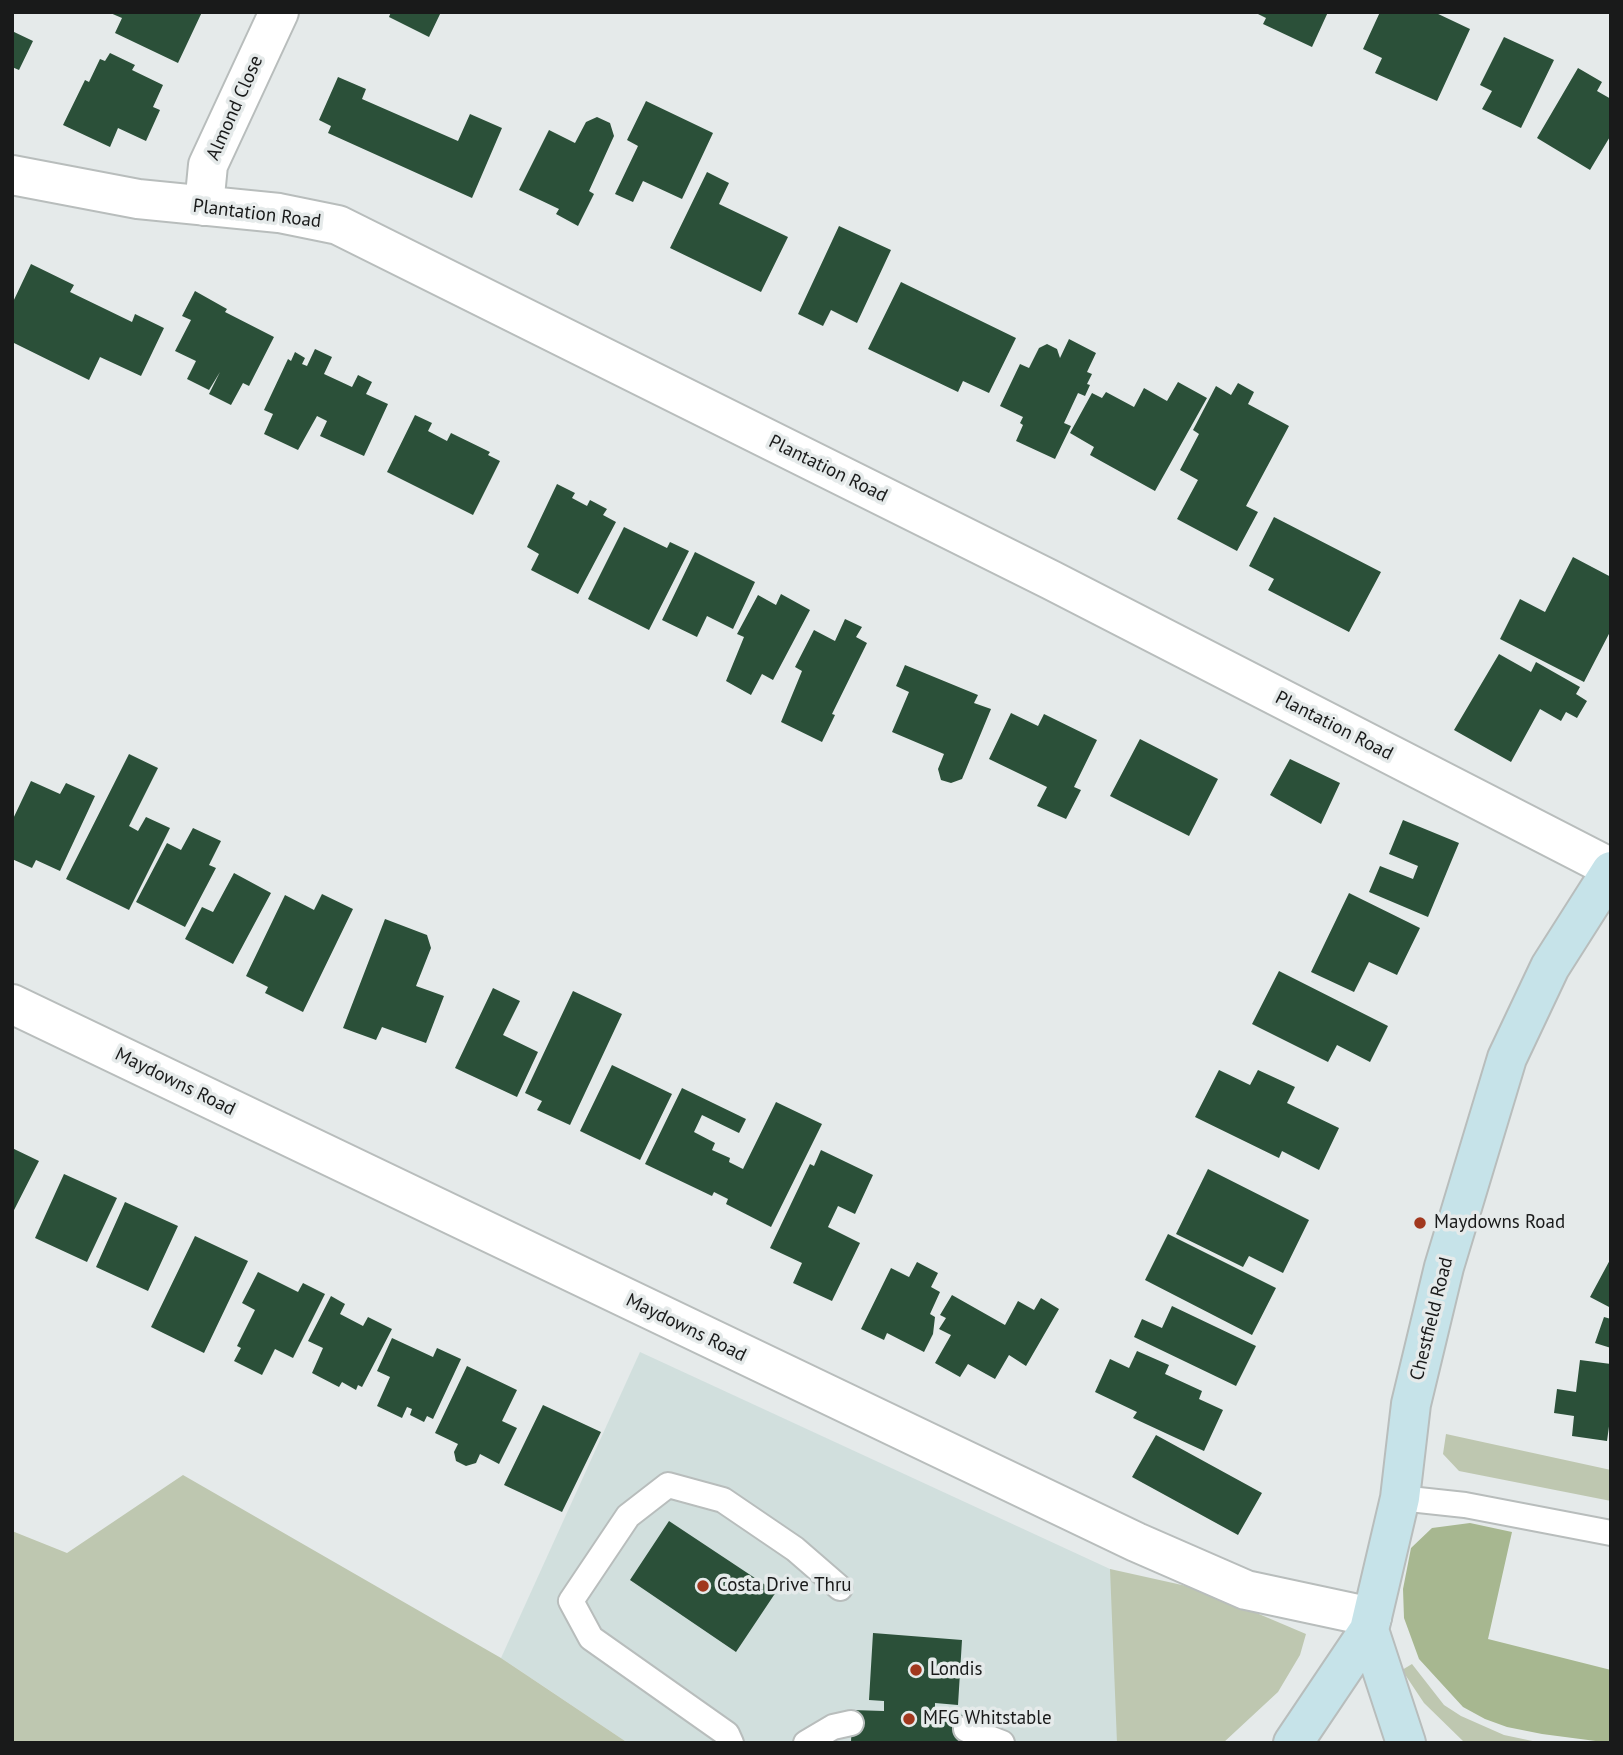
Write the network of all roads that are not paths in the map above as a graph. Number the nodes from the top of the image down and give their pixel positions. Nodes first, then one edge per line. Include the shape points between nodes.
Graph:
1 (279, 12) edge
2 (12, 175) edge
3 (204, 206) junction
4 (1611, 869) edge
5 (12, 1004) edge
6 (1400, 1498) junction
7 (1611, 1533) edge
8 (840, 1588) dead end
9 (1371, 1623) junction
10 (852, 1723) dead end
11 (966, 1729) dead end
12 (731, 1743) edge
13 (806, 1743) edge
14 (1002, 1743) edge
15 (1293, 1743) edge
16 (1406, 1743) edge

1 - 3 street, Almond Close via 208,165
2 - 3 street, Plantation Road via 138,199
3 - 4 street, Plantation Road via 279,213 338,225 1051,580
4 - 6 street, Chestfield Road via 1550,967 1507,1058 1444,1267 1412,1404
5 - 9 street, Maydowns Road via 1136,1542 1247,1590
6 - 7 lane via 1465,1505
6 - 9 street, Chestfield Road
8 - 12 lane via 795,1549 723,1500 668,1485 628,1516 571,1601 591,1638 727,1734
9 - 15 street, Chestfield Road
9 - 16 street
10 - 13 lane via 833,1727
11 - 14 lane

